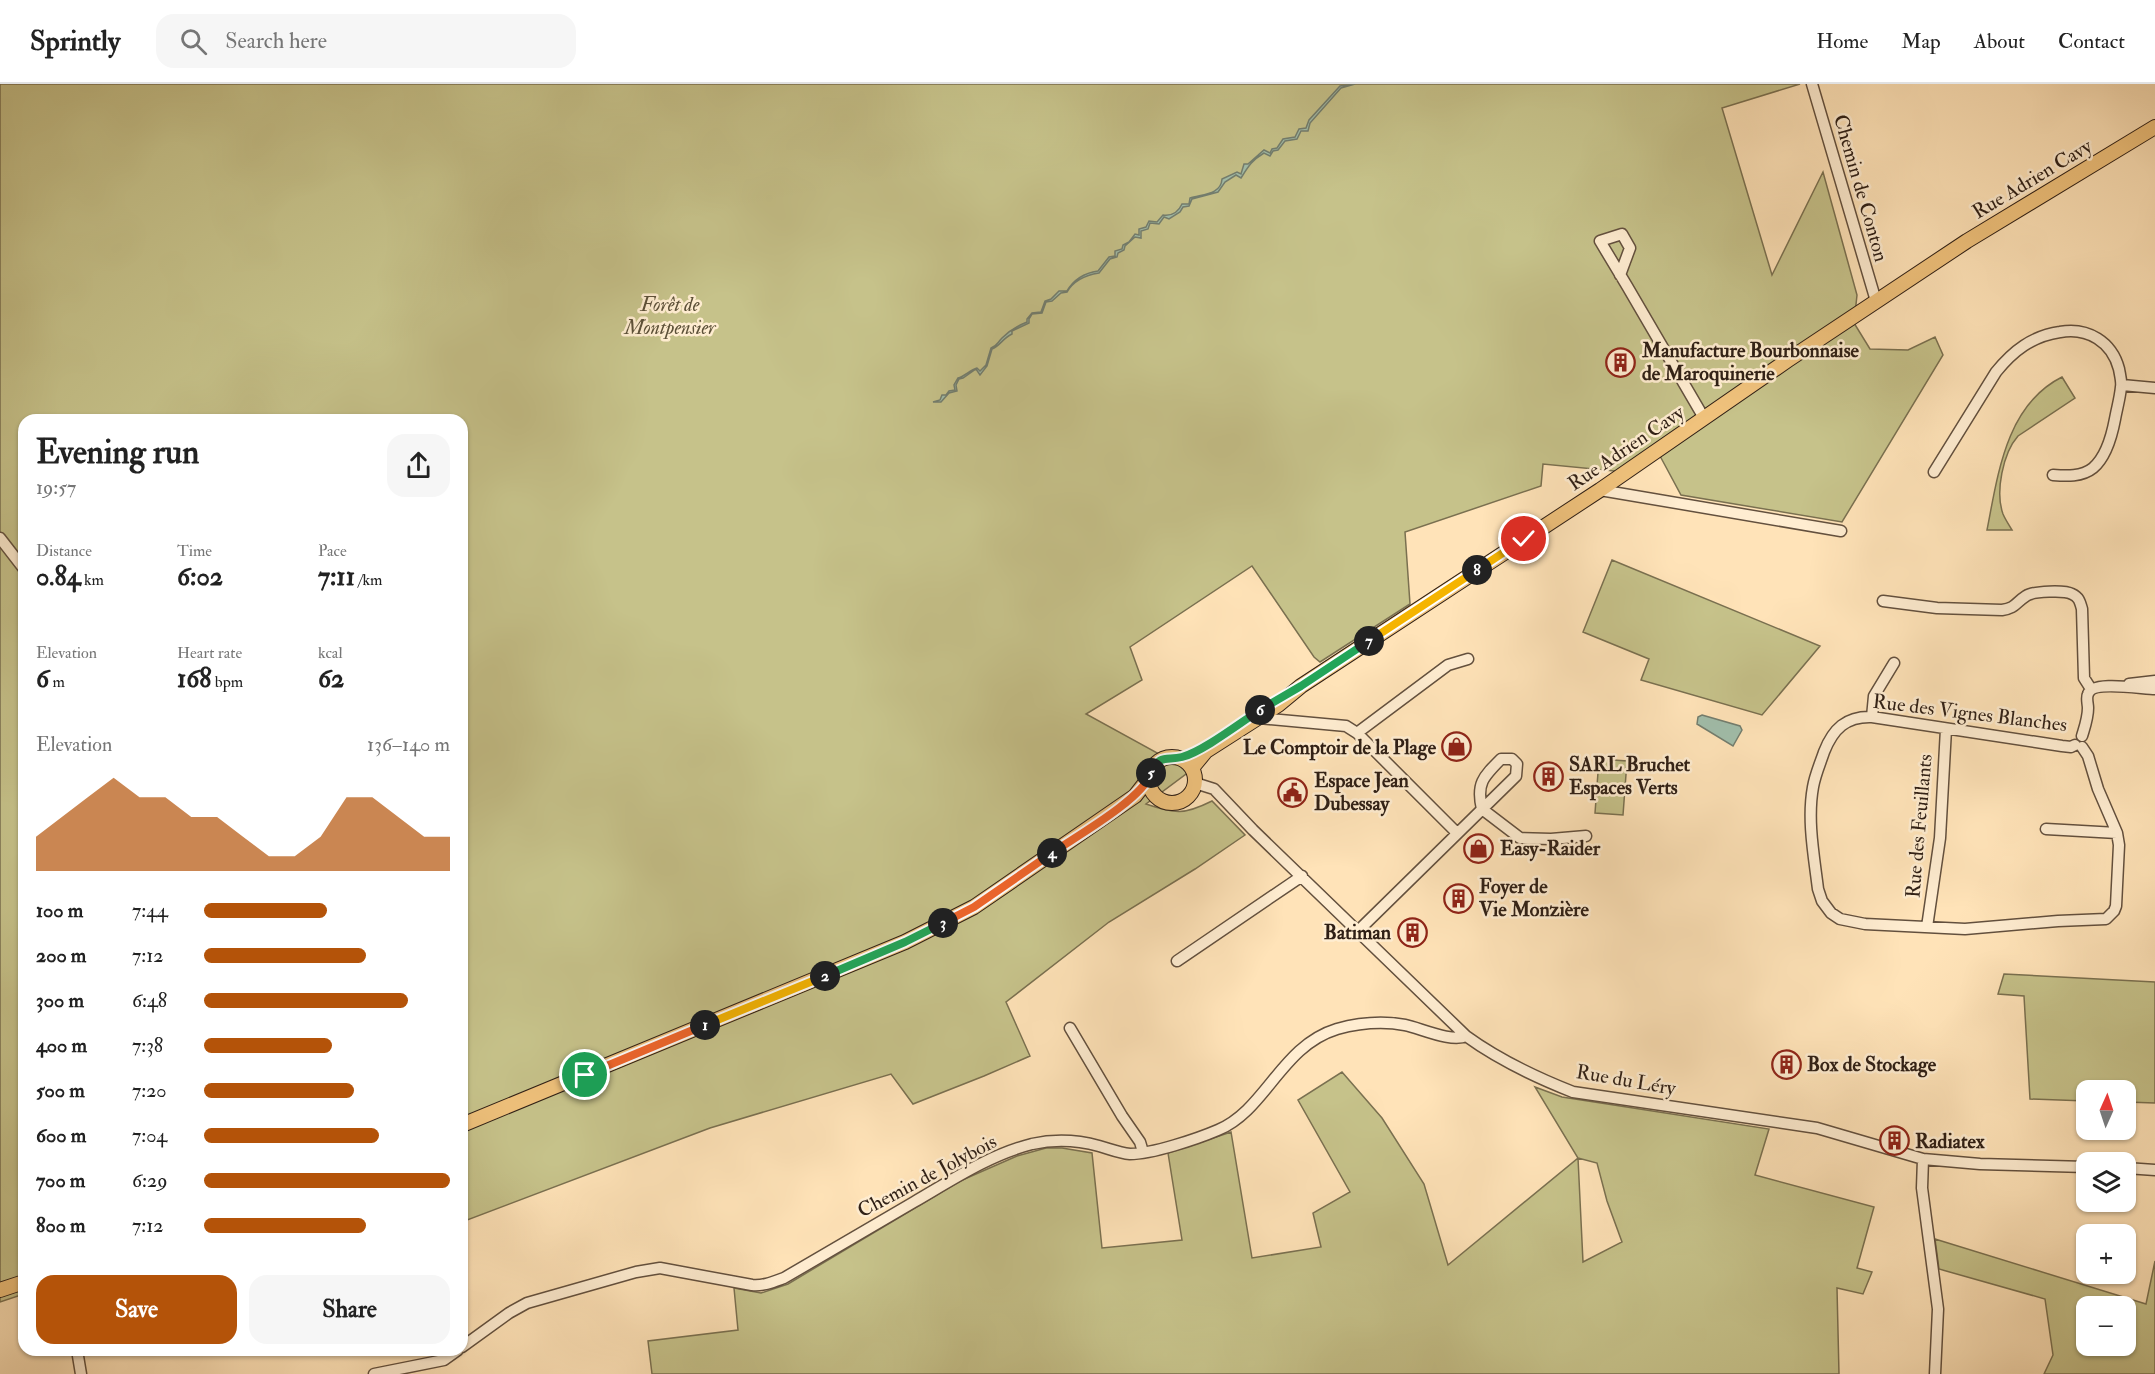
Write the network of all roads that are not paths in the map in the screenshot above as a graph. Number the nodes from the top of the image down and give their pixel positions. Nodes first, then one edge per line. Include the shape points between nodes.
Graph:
1 (1812, 84) edge
2 (2155, 127) edge
3 (1620, 275) dead end
4 (1876, 301) junction
5 (2122, 386) junction
6 (2155, 388) edge
7 (1704, 418) junction
8 (1934, 472) dead end
9 (2053, 475) dead end
10 (1600, 490) junction
11 (1841, 531) dead end
12 (0, 538) edge
13 (18, 561) edge
14 (1882, 601) dead end
15 (1468, 659) dead end
16 (1894, 663) dead end
17 (2155, 681) edge
18 (1301, 686) junction
19 (2114, 687) junction
20 (2091, 689) junction
21 (2155, 689) edge
22 (1278, 705) junction
23 (1872, 717) junction
24 (1258, 718) junction
25 (1285, 720) junction
26 (1946, 729) junction
27 (1357, 733) junction
28 (2080, 742) junction
29 (1179, 758) junction
30 (1192, 768) junction
31 (1149, 778) junction
32 (1195, 783) junction
33 (1154, 794) junction
34 (1135, 796) junction
35 (1482, 809) junction
36 (2046, 829) dead end
37 (1457, 833) junction
38 (2117, 833) junction
39 (1586, 836) dead end
40 (1302, 876) junction
41 (1927, 927) junction
42 (1359, 930) junction
43 (1177, 961) dead end
44 (1070, 1028) dead end
45 (1466, 1036) junction
46 (468, 1123) edge
47 (1143, 1152) junction
48 (1923, 1159) junction
49 (2076, 1167) edge
50 (2136, 1169) edge
51 (2155, 1170) edge
52 (18, 1284) edge
53 (0, 1290) edge
54 (468, 1343) edge
55 (78, 1356) edge
56 (450, 1356) edge
57 (81, 1374) edge
58 (374, 1374) edge
59 (1935, 1374) edge

1 - 4 street, Chemin de Conton
2 - 4 main road, Rue Adrien Cavy
3 - 7 street
4 - 7 main road, Rue Adrien Cavy
5 - 6 street
5 - 8 street via 2116,360 2107,345 2090,334 2069,330 2031,341 2007,358 1996,372
5 - 9 street via 2113,429 2101,459 2084,472
7 - 10 main road, Rue Adrien Cavy
10 - 11 street
10 - 18 main road, Rue Adrien Cavy
12 - 13 street
14 - 20 street via 2002,610 2013,609 2036,592 2070,592 2079,598 2082,609 2084,678
15 - 27 street via 1448,665
16 - 23 street via 1874,696
17 - 19 street
18 - 22 main road, Rue Adrien Cavy
18 - 29 main road, Rue Adrien Cavy
19 - 20 street
19 - 21 street
20 - 28 street, Rue des Vignes Blanches
22 - 24 main road, Rue Adrien Cavy
22 - 25 street
23 - 26 street, Rue des Vignes Blanches
23 - 41 street, Rue des Vignes Blanches via 1852,719 1834,731 1815,776 1811,817 1818,889 1827,908 1839,919
24 - 25 street
24 - 30 main road, Rue Adrien Cavy via 1206,751
25 - 27 street via 1346,726
26 - 28 street, Rue des Vignes Blanches via 2071,747
26 - 41 street, Rue des Feuillants via 1940,838
27 - 37 street
28 - 38 street, Rue des Vignes Blanches
29 - 30 main road
29 - 31 main road via 1161,760
30 - 32 main road
31 - 33 main road
31 - 34 main road
32 - 33 main road via 1182,801 1167,803
32 - 40 street, Rue du Léry via 1214,789
33 - 34 main road
34 - 46 main road via 974,907 905,942
35 - 35 street via 1516,776 1517,765 1512,759 1501,759 1486,775 1478,793
35 - 37 street
35 - 39 street via 1520,838
36 - 38 street
37 - 42 street
38 - 41 street, Rue des Vignes Blanches via 2117,900 2106,919 1965,929
40 - 42 street, Rue du Léry
40 - 43 street
42 - 45 street, Rue du Léry
44 - 47 street
45 - 47 street, Chemin de Jolybois via 1446,1036 1386,1023 1319,1035 1303,1046 1227,1126
45 - 48 street, Rue du Léry via 1535,1077 1573,1092 1817,1128
47 - 54 street, Chemin de Jolybois via 1120,1153 1064,1140 1033,1144 967,1171 784,1278 762,1286 660,1268 636,1272 527,1304
48 - 49 street, Rue du Léry
48 - 59 street via 1923,1200 1938,1309
50 - 51 street
52 - 53 main road
55 - 57 street
56 - 58 street

